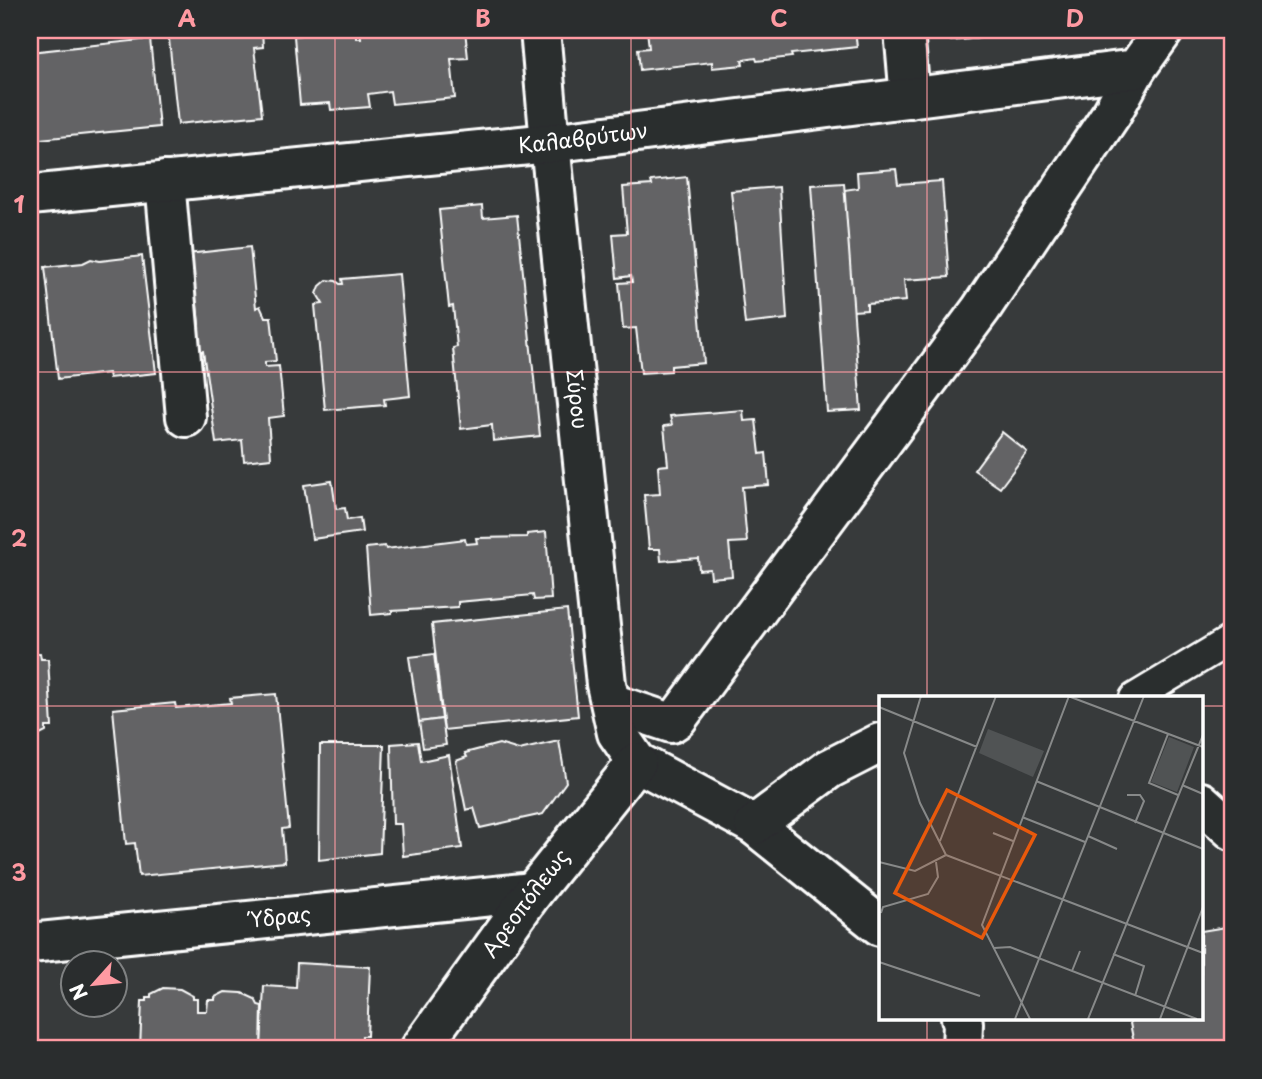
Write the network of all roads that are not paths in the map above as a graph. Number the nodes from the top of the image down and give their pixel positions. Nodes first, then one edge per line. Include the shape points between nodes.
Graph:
1 (540, 30) edge
2 (904, 30) edge
3 (1164, 30) edge
4 (1136, 69) junction
5 (911, 98) junction
6 (550, 143) junction
7 (165, 181) junction
8 (30, 195) edge
9 (186, 416) dead end
10 (1232, 639) edge
11 (1137, 696) edge
12 (611, 703) junction
13 (879, 744) edge
14 (638, 762) junction
15 (1202, 803) edge
16 (754, 825) junction
17 (1232, 830) edge
18 (533, 892) junction
19 (879, 925) edge
20 (30, 943) edge
21 (962, 1020) edge
22 (420, 1049) edge
23 (962, 1049) edge

1 - 6 street, Σύρου
2 - 5 street
3 - 4 street
4 - 5 street, Καλαβρύτων
4 - 12 street via 1112,113 981,309 677,719 671,723
5 - 6 street, Καλαβρύτων
6 - 7 street, Καλαβρύτων
6 - 12 street, Σύρου
7 - 8 street, Καλαβρύτων
7 - 9 street
10 - 11 lane
12 - 14 street, Σύρου via 617,733
13 - 16 street via 829,769
14 - 16 street
14 - 18 street, Αρεοπόλεως
15 - 17 street
16 - 19 street
18 - 20 street, Ύδρας
18 - 22 street, Αρεοπόλεως
21 - 23 street

